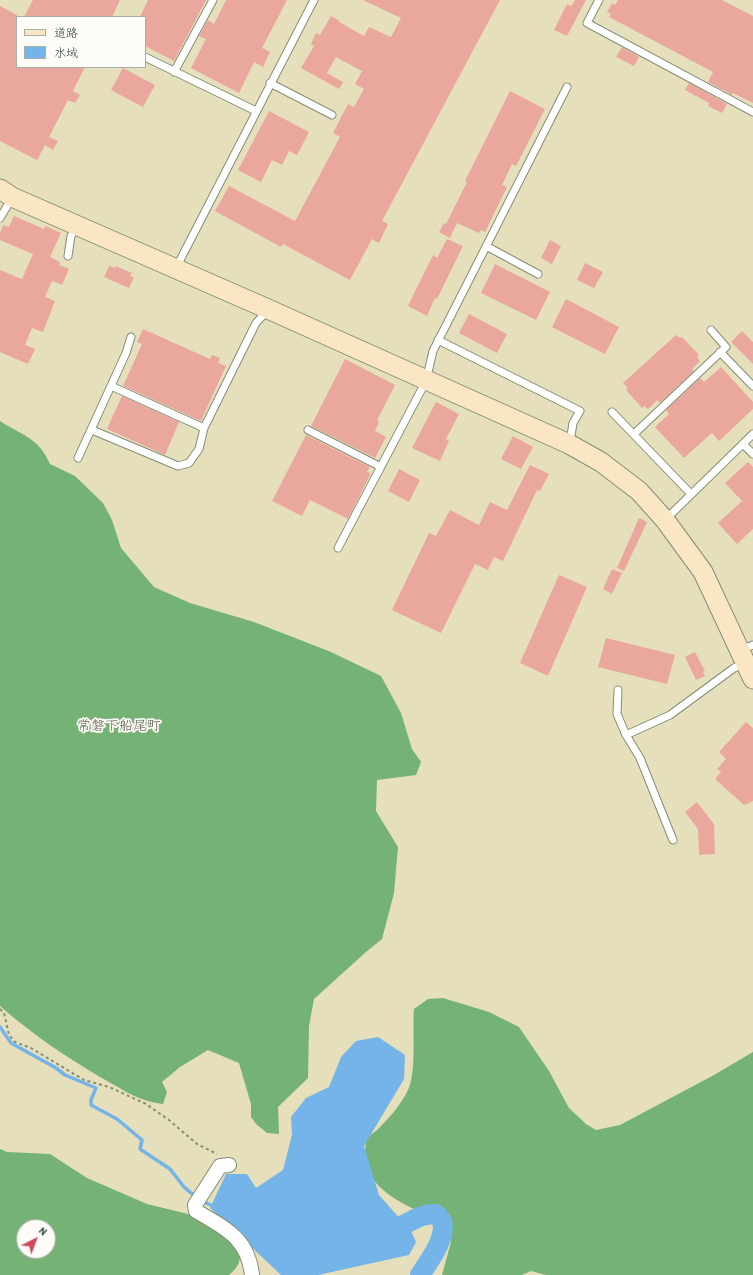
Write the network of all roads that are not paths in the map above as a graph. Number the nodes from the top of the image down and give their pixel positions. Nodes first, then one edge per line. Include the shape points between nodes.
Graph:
1 (213, 0) edge
2 (314, 0) edge
3 (599, 0) edge
4 (146, 57) edge
5 (174, 72) junction
6 (270, 83) junction
7 (566, 87) dead end
8 (256, 111) junction
9 (753, 112) edge
10 (332, 115) dead end
11 (6, 193) edge
12 (0, 218) edge
13 (77, 226) junction
14 (486, 246) junction
15 (68, 256) dead end
16 (175, 270) junction
17 (538, 274) dead end
18 (268, 309) junction
19 (711, 330) dead end
20 (131, 336) dead end
21 (438, 340) junction
22 (720, 352) junction
23 (426, 381) junction
24 (111, 386) junction
25 (753, 386) edge
26 (612, 412) dead end
27 (204, 428) junction
28 (92, 430) junction
29 (308, 430) dead end
30 (634, 434) junction
31 (753, 434) edge
32 (569, 444) junction
33 (743, 444) junction
34 (753, 454) edge
35 (78, 458) dead end
36 (381, 467) junction
37 (691, 494) junction
38 (665, 520) junction
39 (338, 548) dead end
40 (748, 659) edge
41 (618, 690) dead end
42 (626, 735) junction
43 (673, 840) dead end
44 (225, 1161) road end
45 (252, 1275) edge

1 - 5 lane
2 - 6 lane
3 - 9 lane via 587,22
4 - 5 lane
5 - 8 lane
6 - 8 lane
6 - 10 lane
7 - 14 lane
8 - 16 lane
11 - 12 lane
11 - 13 street
13 - 15 lane via 71,236
13 - 16 street
14 - 17 lane
14 - 21 lane
16 - 18 street
18 - 23 street
18 - 27 lane via 256,323
19 - 22 lane via 726,347
20 - 24 lane
21 - 23 lane
21 - 32 lane via 580,411 573,423
22 - 25 lane
22 - 30 lane
23 - 32 street
23 - 36 lane
24 - 27 lane
24 - 28 lane
26 - 30 lane
27 - 28 lane via 199,449 189,463 178,466
28 - 35 lane
29 - 36 lane
30 - 37 lane
31 - 33 lane
32 - 38 street via 601,462 639,491
33 - 34 lane
33 - 37 lane
36 - 39 lane
37 - 38 lane
38 - 40 street via 703,572
40 - 42 lane via 670,715
41 - 42 lane via 617,714
42 - 43 lane via 640,758
44 - 45 street via 195,1205 196,1211 232,1232 244,1246

